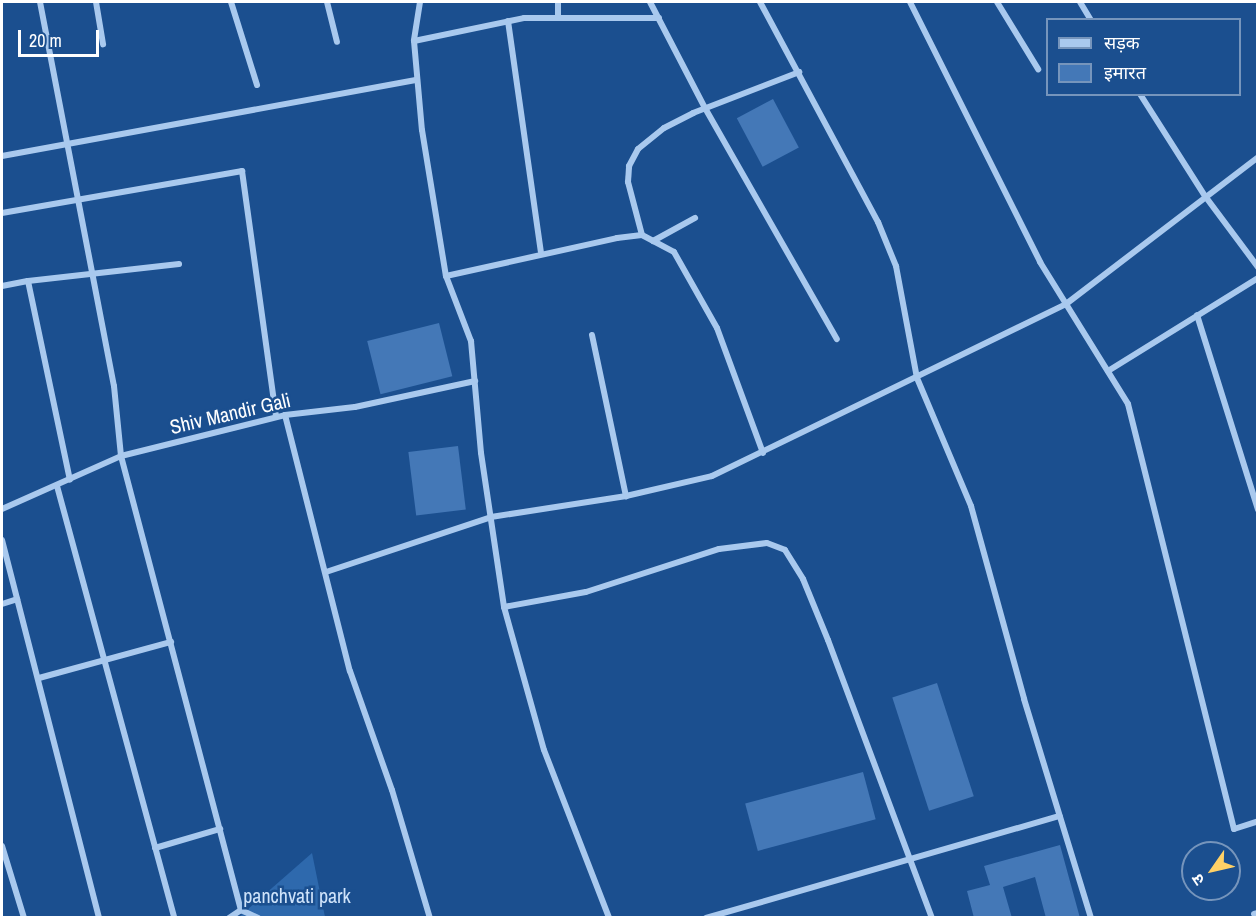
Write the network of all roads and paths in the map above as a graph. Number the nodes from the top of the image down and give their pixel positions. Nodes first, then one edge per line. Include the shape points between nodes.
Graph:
1 (40, 2) edge
2 (96, 2) edge
3 (231, 2) edge
4 (327, 2) edge
5 (420, 2) edge
6 (558, 2) edge
7 (650, 2) edge
8 (760, 2) edge
9 (910, 2) edge
10 (997, 2) edge
11 (1080, 2) edge
12 (558, 15) junction
13 (659, 18) junction
14 (1090, 18) edge
15 (508, 21) junction
16 (414, 41) junction
17 (337, 42) dead end
18 (103, 44) dead end
19 (1038, 69) dead end
20 (799, 72) junction
21 (417, 80) junction
22 (257, 85) dead end
23 (1141, 96) edge
24 (705, 108) junction
25 (67, 143) junction
26 (2, 156) edge
27 (1257, 157) edge
28 (1205, 196) junction
29 (78, 199) junction
30 (2, 213) edge
31 (695, 219) dead end
32 (642, 235) junction
33 (652, 241) junction
34 (541, 252) junction
35 (179, 264) dead end
36 (1257, 267) edge
37 (93, 274) junction
38 (446, 276) junction
39 (1257, 278) edge
40 (28, 281) junction
41 (2, 286) edge
42 (1066, 304) junction
43 (1197, 315) junction
44 (592, 335) dead end
45 (837, 339) dead end
46 (1108, 371) junction
47 (917, 378) junction
48 (475, 381) junction
49 (285, 415) junction
50 (276, 417) junction
51 (763, 453) junction
52 (121, 456) junction
53 (70, 480) junction
54 (57, 486) junction
55 (626, 496) junction
56 (2, 509) edge
57 (1257, 510) edge
58 (491, 518) junction
59 (2, 540) edge
60 (326, 572) junction
61 (17, 599) junction
62 (2, 604) edge
63 (504, 608) junction
64 (171, 642) junction
65 (104, 660) junction
66 (39, 678) junction
67 (1060, 816) junction
68 (1257, 821) edge
69 (220, 830) junction
70 (2, 846) edge
71 (155, 848) junction
72 (912, 861) junction
73 (241, 910) junction
74 (24, 918) edge
75 (99, 918) edge
76 (174, 918) edge
77 (229, 918) edge
78 (258, 918) edge
79 (430, 918) edge
80 (609, 918) edge
81 (706, 918) edge
82 (932, 918) edge
83 (1091, 918) edge

1 - 25 street
2 - 18 street
3 - 22 street
4 - 17 street
5 - 16 street
6 - 12 street
7 - 13 street
8 - 20 street
9 - 42 street via 1040,262
10 - 19 street
11 - 14 street
12 - 13 street
12 - 15 street
13 - 24 street
15 - 16 street
15 - 34 street
16 - 21 street
20 - 24 street
20 - 47 street via 878,222 896,266
21 - 25 street
21 - 38 street
23 - 28 street
24 - 32 street via 664,128 638,149 629,166 628,182
24 - 45 street
25 - 26 street
25 - 29 street
27 - 28 street
28 - 36 street
28 - 42 street
29 - 30 street
29 - 37 street
29 - 50 street via 242,171
31 - 33 street
32 - 33 street
32 - 34 street
33 - 51 street via 674,252 717,328
34 - 38 street
35 - 37 street
37 - 40 street
37 - 52 street via 114,386
38 - 48 street via 471,342
39 - 43 street
40 - 41 street
40 - 53 street
42 - 46 street
42 - 47 street
43 - 46 street
43 - 57 street
44 - 55 street
46 - 68 street via 1128,404 1234,829
47 - 51 street
47 - 67 street via 971,506
48 - 49 street, Shiv Mandir Gali via 356,407
48 - 58 street
49 - 50 street, Shiv Mandir Gali
49 - 60 street
50 - 52 street, Shiv Mandir Gali
51 - 55 street via 712,476
52 - 53 street, Shiv Mandir Gali
52 - 64 street
53 - 54 street, Shiv Mandir Gali
54 - 56 street, Shiv Mandir Gali
54 - 65 street
55 - 58 street
58 - 60 street
58 - 63 street
59 - 61 street
60 - 79 street via 350,671 392,790
61 - 62 street
61 - 66 street
63 - 72 street via 586,592 719,549 767,543 785,550 803,579 828,640
63 - 80 street via 544,750
64 - 65 street
64 - 69 street
65 - 66 street
65 - 71 street
66 - 75 street
67 - 72 street
67 - 83 street
69 - 71 street
69 - 73 street
70 - 74 street
71 - 76 street
72 - 81 street
72 - 82 street
73 - 77 street
73 - 78 street

